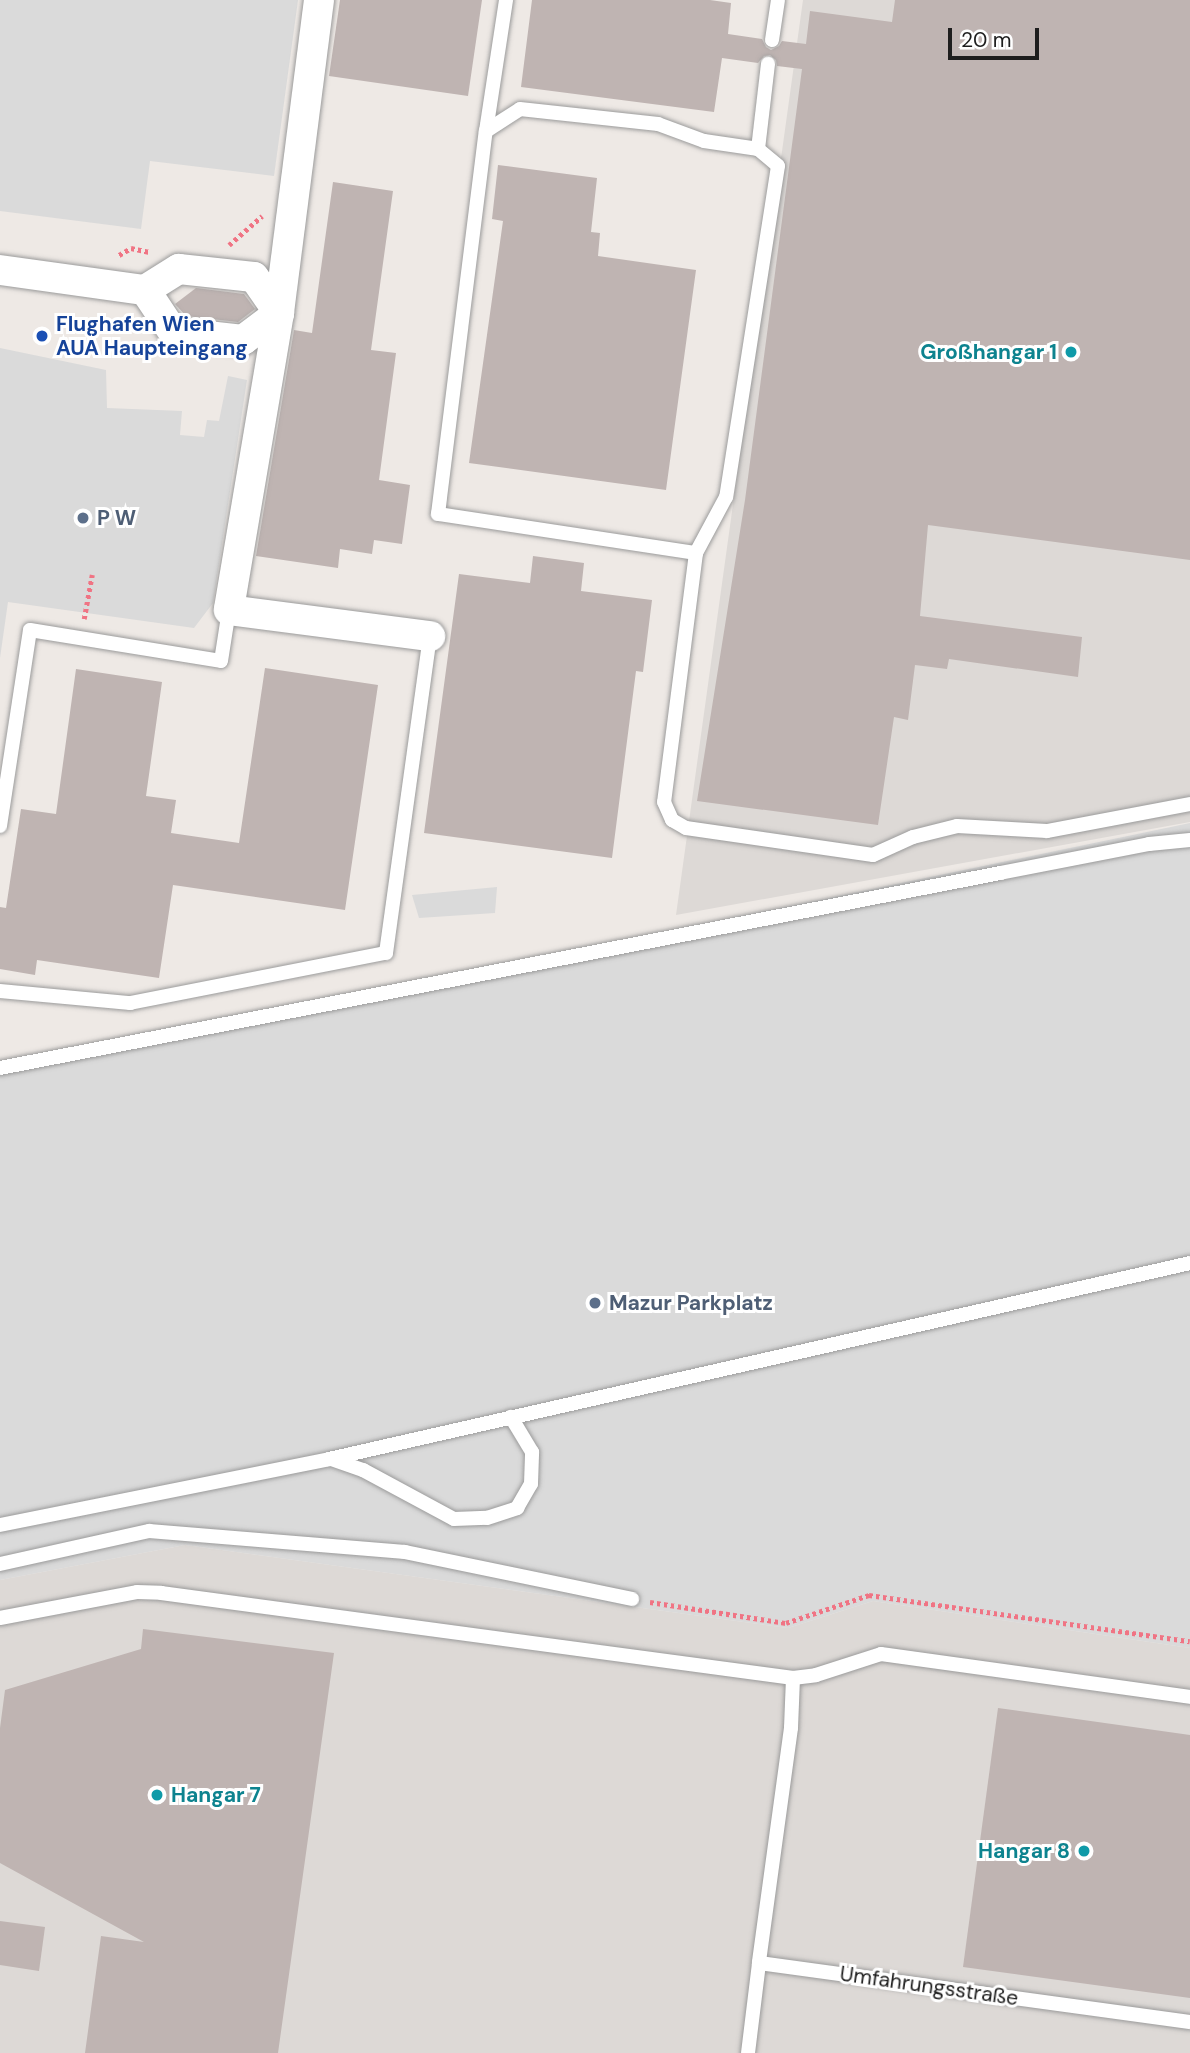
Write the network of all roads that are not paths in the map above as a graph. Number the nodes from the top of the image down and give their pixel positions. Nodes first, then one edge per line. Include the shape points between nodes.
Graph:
1 (319, 0) edge
2 (506, 0) edge
3 (778, 0) edge
4 (772, 40) dead end
5 (768, 64) dead end
6 (486, 131) junction
7 (758, 149) junction
8 (0, 270) edge
9 (145, 290) junction
10 (279, 313) junction
11 (696, 553) junction
12 (229, 610) junction
13 (430, 636) joint
14 (1190, 804) edge
15 (0, 826) edge
16 (1190, 840) edge
17 (0, 991) edge
18 (0, 1068) edge
19 (1190, 1263) edge
20 (510, 1417) junction
21 (330, 1458) junction
22 (0, 1525) edge
23 (0, 1564) edge
24 (632, 1599) road end
25 (0, 1618) edge
26 (793, 1678) junction
27 (1190, 1697) edge
28 (759, 1963) junction
29 (1190, 2022) edge
30 (748, 2053) edge

1 - 10 street
2 - 6 lane
3 - 4 lane
5 - 7 lane
6 - 7 lane via 520,109 658,124 704,141
6 - 11 lane via 438,514
7 - 11 lane via 778,166 726,497
8 - 9 street
9 - 10 street via 179,270 254,277
9 - 10 street via 173,332 243,340
10 - 12 street
11 - 14 lane via 664,802 672,820 686,828 873,855 913,837 957,826 1047,831
12 - 13 street
12 - 15 lane via 221,661 30,630
13 - 17 lane via 386,953 130,1003
16 - 18 lane via 1024,868
19 - 20 lane
20 - 21 lane
20 - 21 lane via 532,1452 531,1484 517,1508 487,1518 454,1519 363,1469
21 - 22 lane
23 - 24 lane via 149,1531 405,1552
25 - 26 lane via 137,1592 161,1593
26 - 27 lane via 881,1654
26 - 28 lane via 791,1728
28 - 29 lane, Umfahrungsstraße
28 - 30 lane

